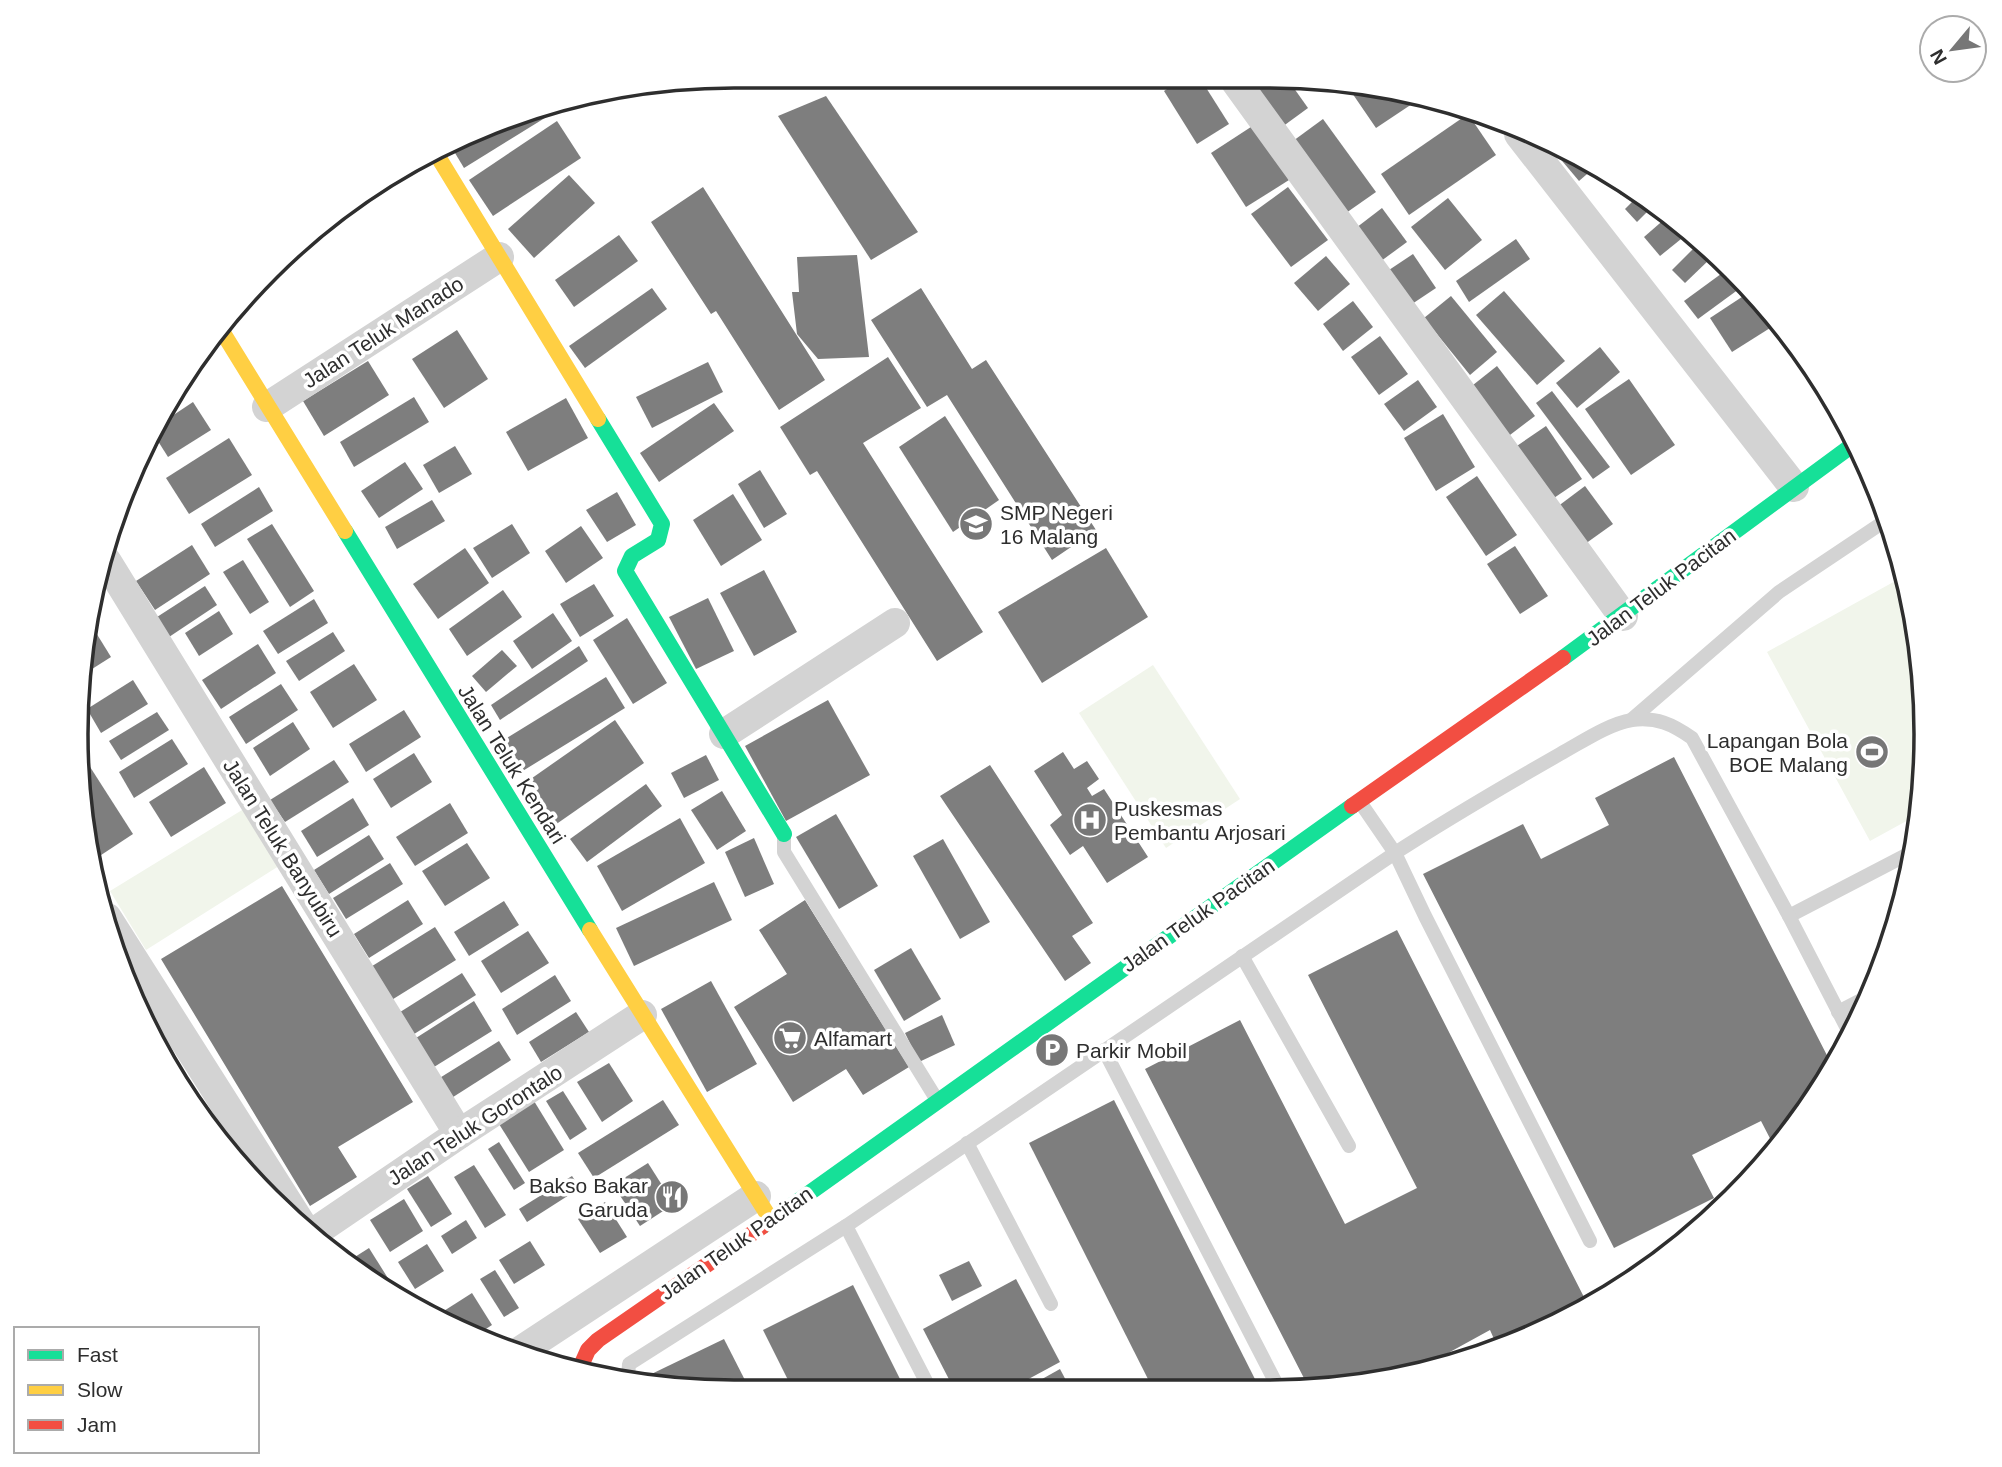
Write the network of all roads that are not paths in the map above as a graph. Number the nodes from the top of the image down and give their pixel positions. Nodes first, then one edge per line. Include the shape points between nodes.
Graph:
1 (1240, 88) edge
2 (1524, 141) edge
3 (440, 158) edge
4 (499, 257) junction
5 (225, 336) edge
6 (267, 407) junction
7 (1848, 448) edge
8 (1794, 487) junction
9 (1880, 525) edge
10 (110, 567) edge
11 (1623, 616) junction
12 (895, 623) dead end
13 (1631, 720) junction
14 (724, 734) junction
15 (1360, 802) junction
16 (783, 834) joint
17 (1395, 853) junction
18 (1903, 857) edge
19 (1789, 916) junction
20 (122, 942) edge
21 (1242, 956) junction
22 (1855, 1003) edge
23 (1838, 1012) junction
24 (642, 1015) junction
25 (1845, 1025) edge
26 (1104, 1050) junction
27 (937, 1101) junction
28 (459, 1134) junction
29 (967, 1143) junction
30 (1349, 1146) dead end
31 (285, 1198) edge
32 (763, 1208) junction
33 (846, 1226) junction
34 (319, 1228) edge
35 (1590, 1241) dead end
36 (1051, 1304) dead end
37 (529, 1346) edge
38 (581, 1361) edge
39 (629, 1371) edge
40 (925, 1380) edge
41 (1274, 1380) edge

1 - 11 street
2 - 8 street
3 - 4 street
4 - 6 street, Jalan Teluk Manado
4 - 14 street via 662,524 658,540 630,558 625,571
5 - 6 street, Jalan Teluk Kendari
6 - 24 street, Jalan Teluk Kendari
7 - 8 street, Jalan Teluk Pacitan
8 - 11 street, Jalan Teluk Pacitan
9 - 13 lane via 1779,592
10 - 28 street, Jalan Teluk Banyubiru
11 - 15 street, Jalan Teluk Pacitan
12 - 14 street
13 - 17 lane via 1516,779
13 - 19 lane via 1659,720 1692,737
14 - 16 street
15 - 17 lane
15 - 27 street, Jalan Teluk Pacitan
16 - 27 lane via 783,852
17 - 21 lane
17 - 35 lane
18 - 19 lane
19 - 23 lane
20 - 31 street
21 - 26 lane
21 - 30 lane
22 - 23 lane
23 - 25 lane
24 - 28 street, Jalan Teluk Gorontalo
24 - 32 street, Jalan Teluk Kendari
26 - 29 lane
26 - 41 lane
27 - 32 street, Jalan Teluk Pacitan
28 - 34 street, Jalan Teluk Gorontalo
29 - 33 lane
29 - 36 lane
32 - 37 street, Jalan Teluk Pacitan
32 - 38 street, Jalan Teluk Pacitan via 598,1340
33 - 39 lane via 629,1364
33 - 40 lane

